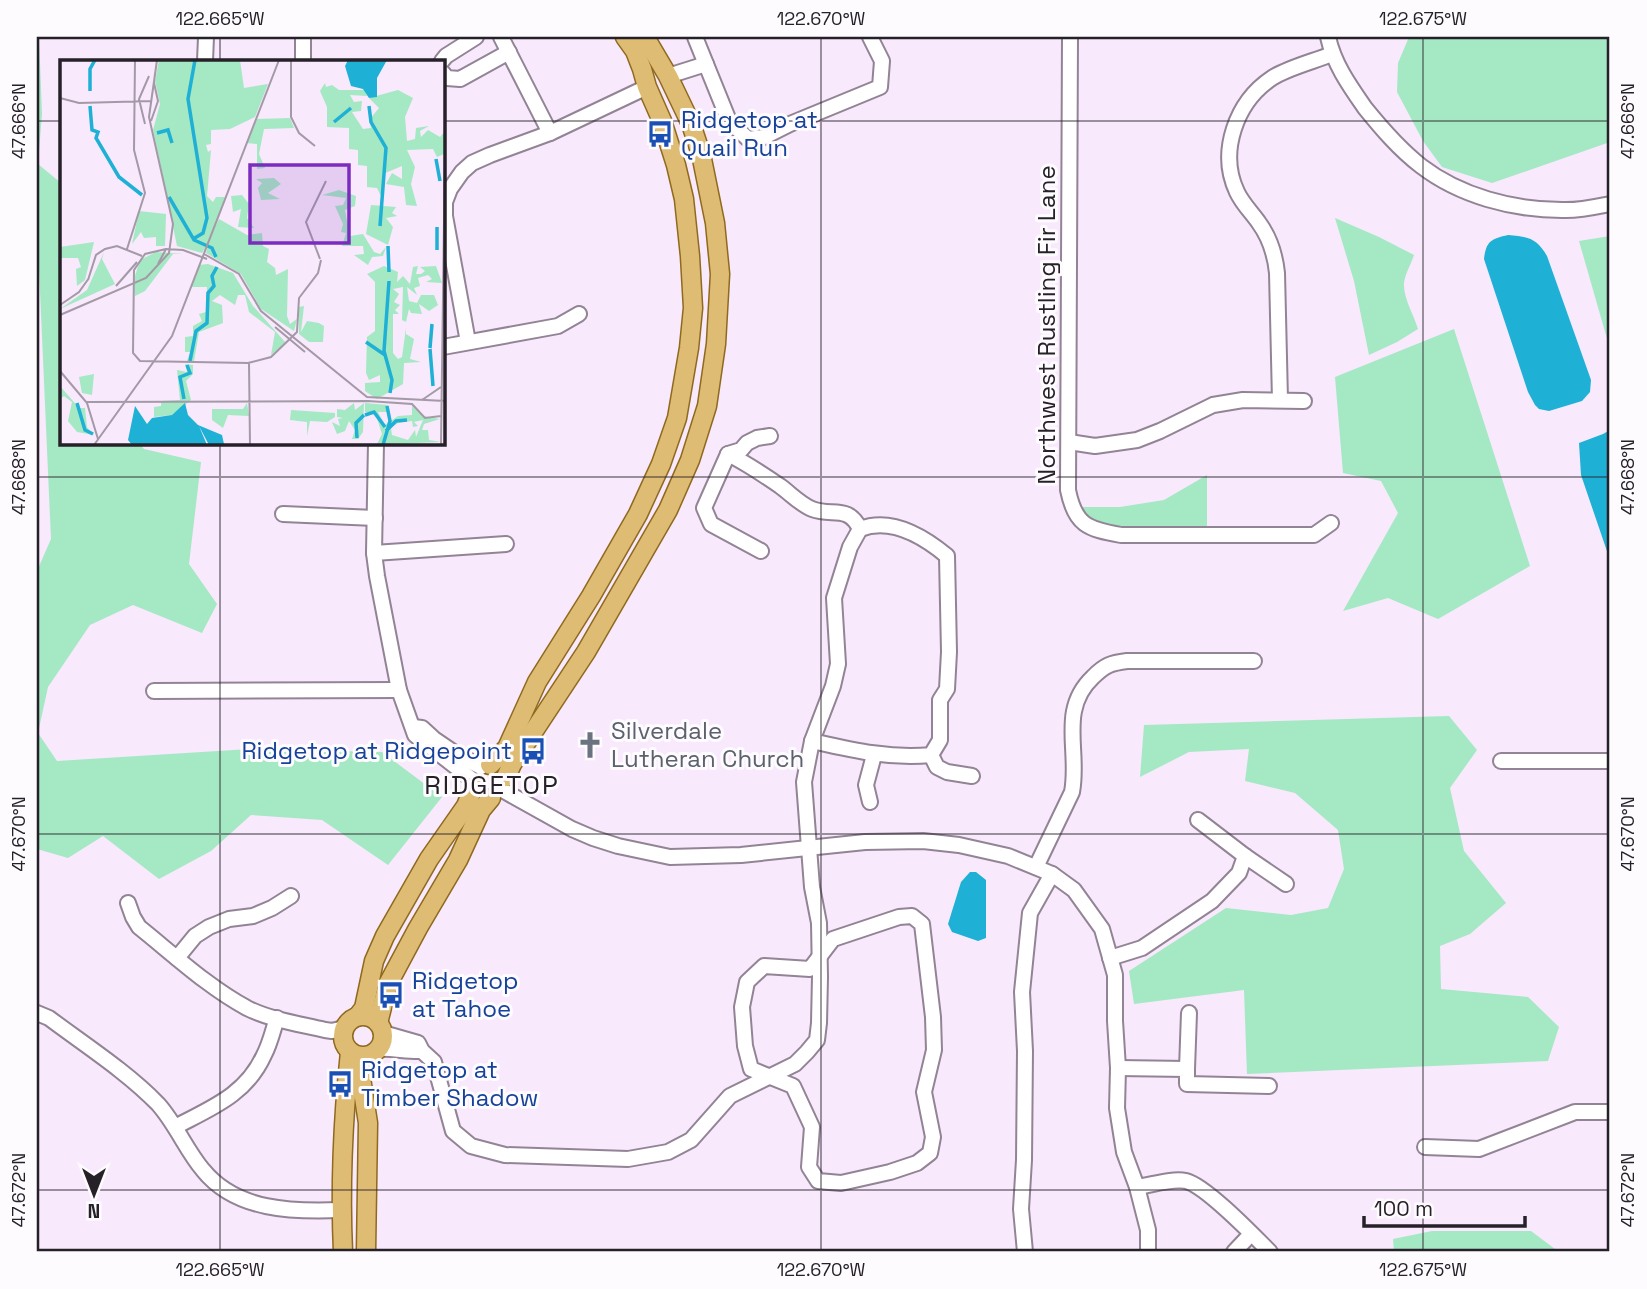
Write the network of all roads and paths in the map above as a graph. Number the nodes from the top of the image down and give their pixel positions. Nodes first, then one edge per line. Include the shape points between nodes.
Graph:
1 (206, 37) edge
2 (303, 37) edge
3 (476, 37) edge
4 (501, 37) edge
5 (625, 37) edge
6 (645, 37) edge
7 (695, 37) edge
8 (870, 37) edge
9 (1070, 37) edge
10 (1328, 37) edge
11 (509, 52) junction
12 (1332, 54) junction
13 (205, 60) edge
14 (303, 60) edge
15 (444, 60) edge
16 (706, 64) junction
17 (444, 74) edge
18 (668, 76) junction
19 (647, 87) junction
20 (550, 133) junction
21 (1610, 204) edge
22 (579, 314) dead end
23 (468, 342) junction
24 (444, 347) edge
25 (1280, 400) junction
26 (1304, 401) dead end
27 (770, 436) dead end
28 (1069, 442) junction
29 (376, 444) edge
30 (728, 454) junction
31 (283, 514) dead end
32 (375, 518) junction
33 (1331, 523) dead end
34 (860, 528) junction
35 (506, 544) dead end
36 (761, 551) dead end
37 (374, 553) junction
38 (1254, 661) dead end
39 (399, 690) junction
40 (154, 691) dead end
41 (812, 741) junction
42 (874, 755) junction
43 (930, 755) junction
44 (1501, 761) dead end
45 (1610, 761) edge
46 (480, 775) junction
47 (972, 776) dead end
48 (501, 789) junction
49 (870, 802) dead end
50 (1198, 820) dead end
51 (810, 848) junction
52 (1245, 856) junction
53 (1036, 867) junction
54 (1052, 874) junction
55 (1286, 884) dead end
56 (291, 896) dead end
57 (128, 902) dead end
58 (820, 957) junction
59 (177, 958) junction
60 (1110, 958) junction
61 (37, 1013) edge
62 (1189, 1013) dead end
63 (358, 1016) junction
64 (276, 1018) junction
65 (342, 1038) junction
66 (377, 1040) junction
67 (1118, 1068) junction
68 (1187, 1069) junction
69 (768, 1077) junction
70 (1269, 1086) dead end
71 (1610, 1112) edge
72 (175, 1127) junction
73 (1425, 1147) dead end
74 (1137, 1187) junction
75 (341, 1210) junction
76 (1251, 1234) junction
77 (342, 1252) edge
78 (366, 1252) edge
79 (1024, 1252) edge
80 (1148, 1252) edge
81 (1234, 1252) edge
82 (1270, 1252) edge

1 - 13 street
2 - 14 street
3 - 15 street
4 - 11 street
5 - 19 main road via 635,51
6 - 18 main road
7 - 16 street
8 - 16 street via 882,61 880,87 764,137 748,139 729,121
9 - 28 street, Northwest Rustling Fir Lane
10 - 12 street
11 - 17 street via 460,79
11 - 20 street
12 - 21 street via 1383,132 1443,181 1514,206 1564,211
12 - 25 street via 1262,85 1235,123 1229,154 1237,193 1275,254
16 - 18 street
18 - 19 main road via 654,71 646,79
18 - 48 main road via 701,154 715,223 720,274 707,406 668,510
19 - 20 street
19 - 46 main road via 681,184 689,246 693,308 677,418 638,514 537,682 507,748
20 - 23 street via 472,163 450,189 445,202 447,232
22 - 23 street via 558,326
23 - 24 street
25 - 26 street
25 - 28 street via 1213,405 1137,440 1095,446
27 - 30 street
28 - 33 street, Northwest Rustling Fir Lane via 1071,505 1075,515 1100,531 1121,535 1314,536
29 - 32 street
30 - 34 street via 810,508 848,514
30 - 36 street via 704,508 711,524
31 - 32 street
32 - 37 street
34 - 41 street via 834,598 838,664
34 - 43 street via 895,527 914,533 947,556 947,689 940,700 940,740
35 - 37 street
37 - 39 street
38 - 53 street via 1127,661 1101,668 1074,705 1072,792
39 - 40 street
39 - 46 street via 413,727 422,728
41 - 42 street
41 - 51 street via 804,782
42 - 43 street
42 - 49 street via 866,785
43 - 47 street via 937,767
44 - 45 street
46 - 48 main road via 480,794
46 - 48 main road via 498,767 503,770
46 - 63 main road via 466,806 385,936
48 - 51 street via 593,838 670,857
48 - 66 main road via 481,810 388,984
50 - 52 street
51 - 53 street via 923,841 1008,856
51 - 58 street
52 - 55 street
52 - 60 street via 1239,873 1212,901 1143,948
53 - 54 street
54 - 60 street via 1074,890 1102,929
54 - 79 street via 1030,914 1022,992
56 - 59 street via 253,916 209,927
57 - 59 street via 139,927
58 - 69 street via 817,1040 795,1065
58 - 69 street via 810,969 764,966 747,982 742,1007 751,1069
58 - 69 street via 833,939 899,917 912,916 922,924 933,1017 934,1050 924,1092 933,1137 930,1153 890,1172 841,1183 818,1181 809,1167 812,1127 793,1086
59 - 64 street via 248,1008
60 - 67 street via 1115,975
61 - 72 street via 142,1090
62 - 68 street
63 - 65 main road
63 - 66 main road via 369,1017
64 - 65 street
64 - 72 street via 265,1055 237,1093
65 - 66 main road via 363,1057
65 - 75 main road
66 - 69 street via 418,1043 434,1062 453,1131 471,1146 505,1155 628,1159 668,1152 691,1140 730,1096
66 - 78 main road via 361,1078 368,1123
67 - 68 street
67 - 74 street via 1116,1108 1124,1152
68 - 70 street via 1187,1084
71 - 73 street via 1575,1112 1479,1149
72 - 75 street via 203,1171 238,1196 282,1209
74 - 76 street via 1187,1181 1207,1192
74 - 80 street via 1148,1230
75 - 77 main road
76 - 81 street
76 - 82 street

